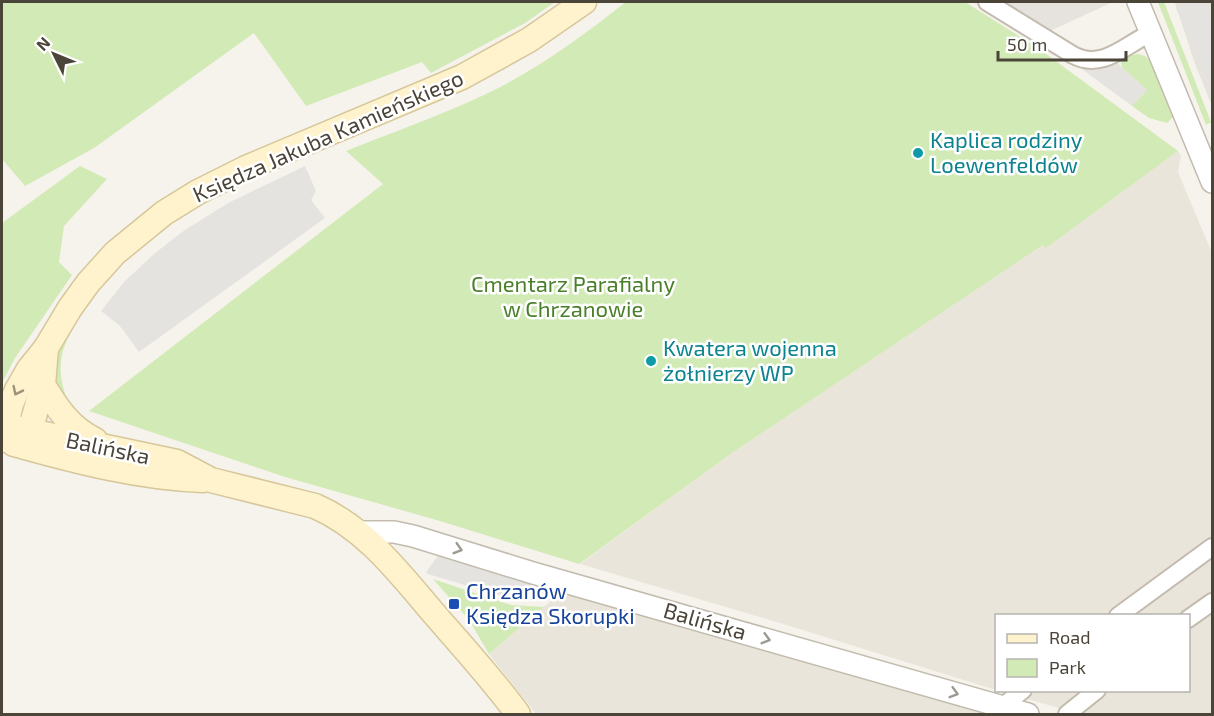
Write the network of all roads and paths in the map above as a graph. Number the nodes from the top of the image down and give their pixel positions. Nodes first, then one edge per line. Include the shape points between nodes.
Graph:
1 (584, 2) edge
2 (987, 2) edge
3 (1138, 2) edge
4 (1151, 33) junction
5 (1212, 182) edge
6 (46, 348) junction
7 (43, 385) junction
8 (30, 430) junction
9 (3, 433) edge
10 (111, 448) junction
11 (211, 480) junction
12 (360, 532) junction
13 (425, 539) junction
14 (1212, 547) edge
15 (401, 576) junction
16 (1212, 602) edge
17 (1119, 614) edge
18 (1190, 618) edge
19 (1021, 692) edge
20 (1094, 692) edge
21 (1002, 707) junction
22 (518, 714) edge
23 (1028, 714) edge
24 (1067, 714) edge

1 - 6 main road, Księdza Jakuba Kamieńskiego via 529,40 462,76 246,168 173,207 101,268
2 - 4 street via 1087,60 1106,58
3 - 4 street
4 - 5 street
6 - 7 main road, Księdza Jakuba Kamieńskiego
6 -> 9 main road, Księdza Jakuba Kamieńskiego via 17,390
7 - 8 main road, Księdza Jakuba Kamieńskiego
7 - 10 main road via 72,426
8 - 9 main road, Balińska
8 - 10 main road, Balińska
8 - 11 main road, Balińska via 93,464 168,479
10 - 11 main road, Balińska via 177,462
11 - 12 main road, Balińska via 315,506
12 - 13 street, Balińska via 394,532
12 - 15 main road
13 - 15 street via 401,553
13 -> 21 street, Balińska
14 - 17 street
15 - 22 main road
16 - 18 street
19 - 21 street
20 - 24 street
21 - 23 street, Balińska

